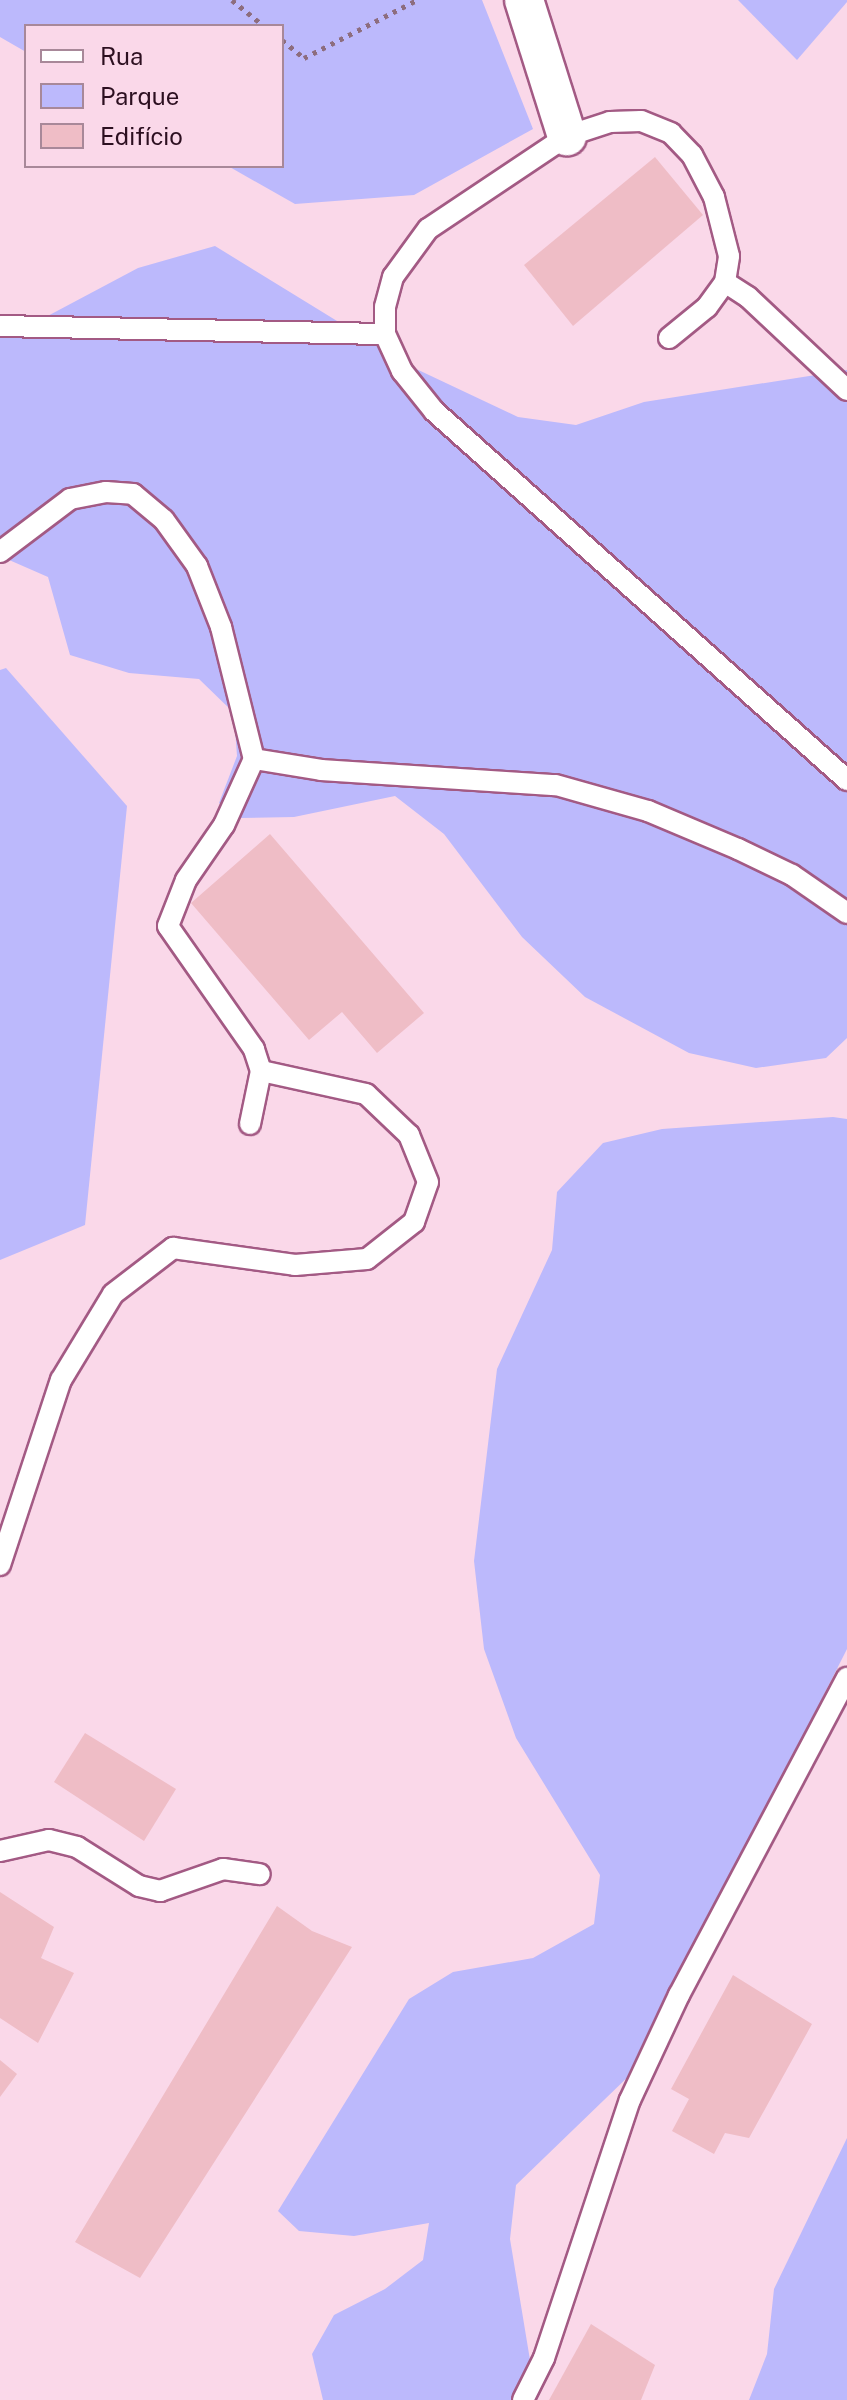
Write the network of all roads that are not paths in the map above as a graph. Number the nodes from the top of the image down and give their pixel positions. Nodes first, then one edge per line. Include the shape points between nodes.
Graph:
1 (524, 0) edge
2 (567, 136) junction
3 (725, 282) junction
4 (0, 326) edge
5 (385, 334) junction
6 (669, 338) dead end
7 (847, 390) edge
8 (0, 552) edge
9 (254, 759) junction
10 (847, 780) edge
11 (847, 913) edge
12 (261, 1071) junction
13 (250, 1124) dead end
14 (4, 1539) edge
15 (0, 1565) edge
16 (847, 1678) edge
17 (0, 1851) edge
18 (260, 1874) dead end
19 (523, 2400) edge

1 - 2 street
2 - 3 lane via 610,122 641,121 671,133 692,155 714,197 729,256
2 - 5 lane via 428,229 393,277
3 - 6 lane via 707,307
3 - 7 lane via 748,297
4 - 5 lane
5 - 10 lane via 402,371 434,411
8 - 9 lane via 70,499 106,492 133,494 164,520 197,566 221,627
9 - 11 lane via 321,770 556,785 648,811 738,849 792,875
9 - 12 lane via 224,825 186,880 168,926 254,1049
12 - 13 lane
12 - 14 lane via 366,1094 409,1135 428,1182 414,1222 367,1259 295,1265 173,1248 113,1294 61,1380
14 - 15 lane
16 - 19 lane via 679,1995 630,2100 544,2358
17 - 18 lane via 49,1840 77,1847 139,1886 160,1891 223,1869

